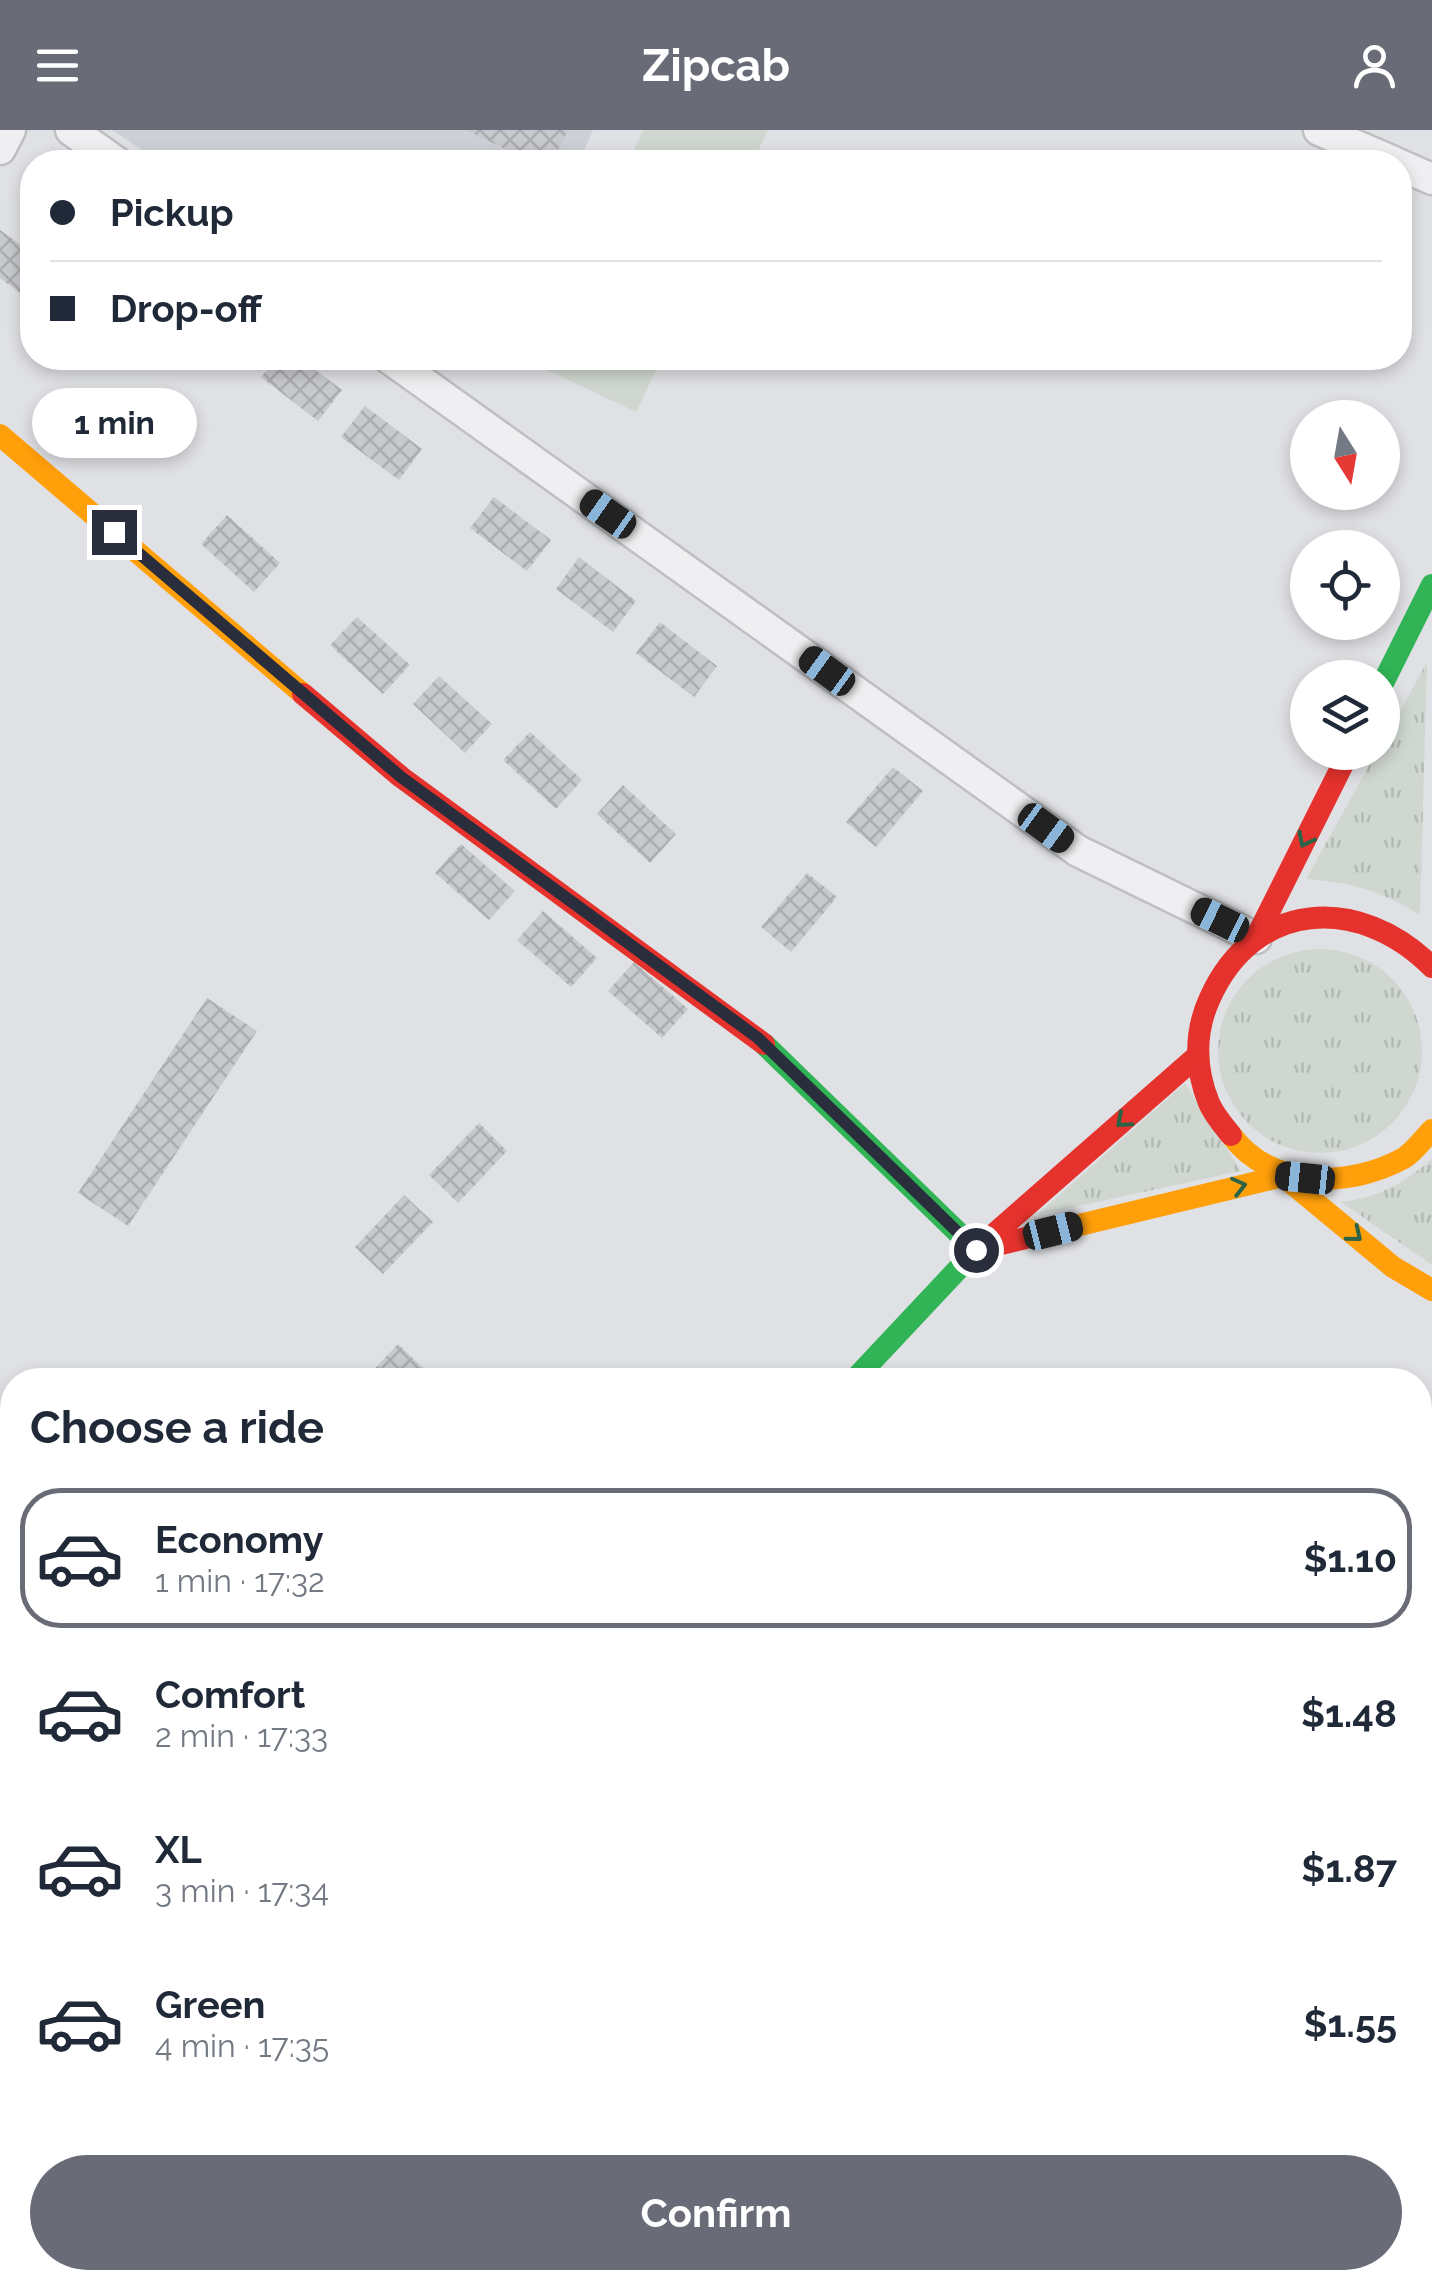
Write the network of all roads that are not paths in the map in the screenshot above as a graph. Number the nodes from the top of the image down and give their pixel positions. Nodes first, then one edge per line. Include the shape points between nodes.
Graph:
1 (10, 130) edge
2 (71, 130) edge
3 (1320, 130) edge
4 (0, 149) edge
5 (99, 150) edge
6 (1365, 150) edge
7 (406, 370) edge
8 (0, 435) edge
9 (1432, 586) edge
10 (1394, 660) edge
11 (1339, 770) edge
12 (1256, 938) junction
13 (1432, 968) edge
14 (1196, 1057) junction
15 (1432, 1130) edge
16 (1282, 1176) junction
17 (976, 1250) junction
18 (1432, 1290) edge
19 (865, 1368) edge

1 - 4 street
2 - 5 street
3 - 6 street
7 - 12 street via 1078,850
8 - 17 street via 401,777 758,1038
9 - 10 street
11 -> 12 street
12 - 13 street via 1294,921 1336,916 1376,925 1412,945
12 - 14 street via 1210,989 1198,1022
14 - 16 street via 1204,1094 1223,1129
14 -> 17 street
15 - 16 street via 1406,1156 1369,1174 1327,1181
17 -> 16 street
16 -> 18 street
17 - 19 street

